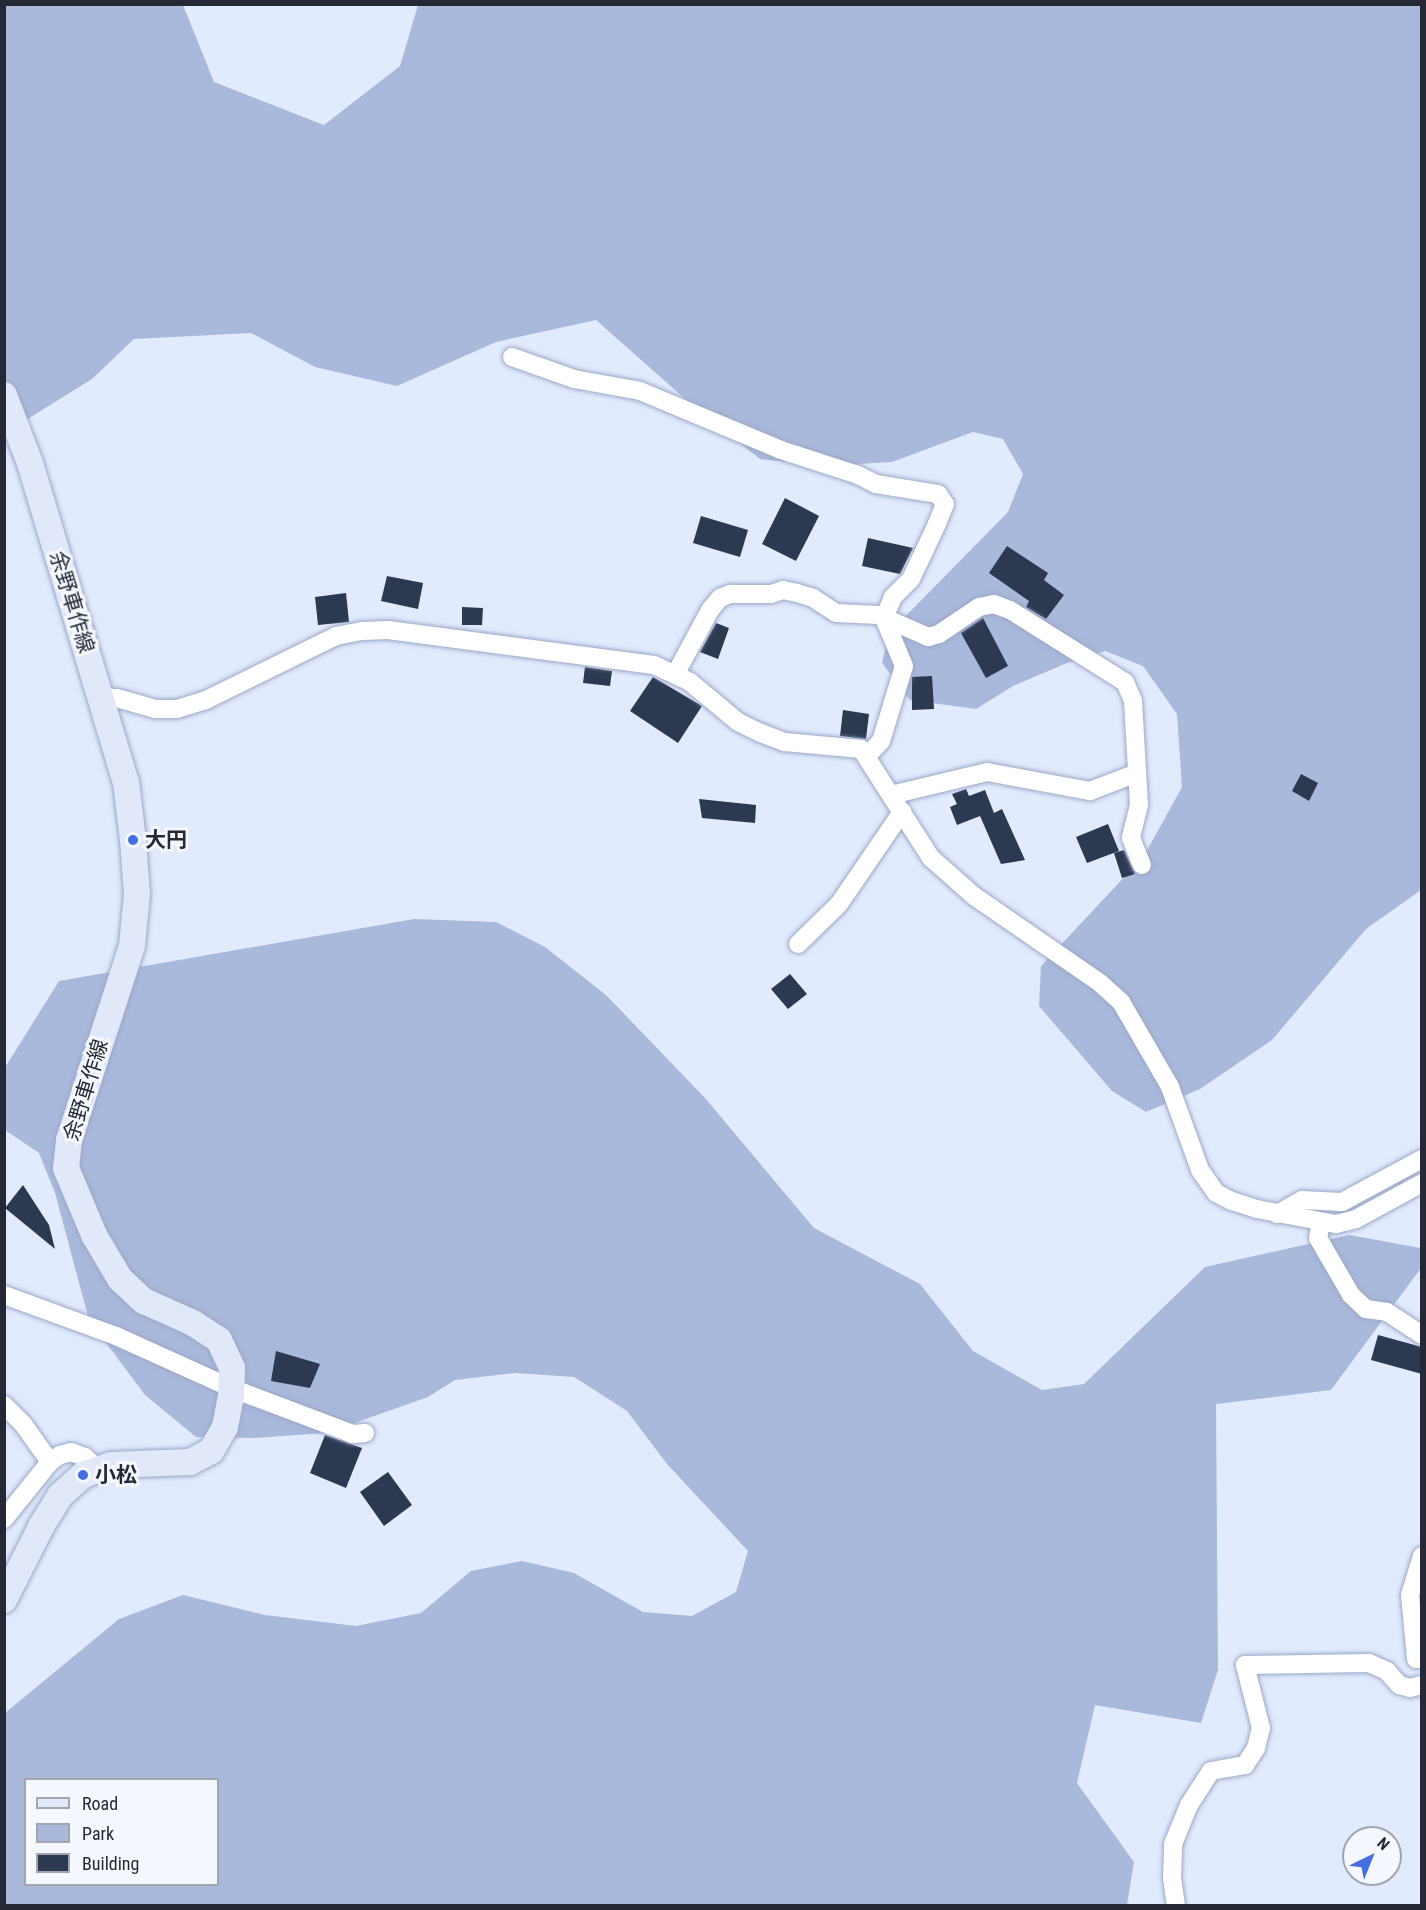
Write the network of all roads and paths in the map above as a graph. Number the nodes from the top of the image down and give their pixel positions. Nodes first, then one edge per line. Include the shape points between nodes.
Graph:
1 (512, 357) dead end
2 (4, 395) edge
3 (884, 618) junction
4 (676, 673) junction
5 (101, 697) junction
6 (867, 756) junction
7 (1137, 773) junction
8 (891, 795) junction
9 (902, 812) junction
10 (1142, 865) dead end
11 (798, 944) dead end
12 (1422, 1159) edge
13 (1422, 1183) edge
14 (1277, 1214) junction
15 (1321, 1223) junction
16 (4, 1295) edge
17 (1422, 1335) edge
18 (231, 1388) junction
19 (4, 1405) edge
20 (365, 1433) dead end
21 (50, 1462) junction
22 (99, 1470) junction
23 (4, 1519) edge
24 (1422, 1556) edge
25 (4, 1600) edge
26 (1422, 1659) edge
27 (1422, 1685) edge
28 (1176, 1905) edge

1 - 3 street via 574,379 640,391 781,450 876,484 938,494 945,504 937,524 911,579 893,597
2 - 5 main road, 余野車作線 via 30,463
3 - 4 street via 836,613 813,598 783,590 771,594 730,594 720,598 710,610
3 - 6 street via 904,666 881,741
3 - 7 street via 928,637 979,607 994,604 1011,610 1125,682 1133,701
4 - 5 street via 654,665 371,630 336,636 206,700 177,709 155,709
4 - 6 street via 738,722 761,733 785,742 861,749
5 - 18 main road, 余野車作線 via 126,782 137,894 132,946 69,1140 66,1168 94,1235 120,1279 144,1301 193,1323 219,1340 232,1368
6 - 8 street
7 - 8 street via 1090,791 987,771
7 - 10 street via 1139,805 1131,838
8 - 9 street
9 - 11 street via 839,904
9 - 14 street via 931,858 974,896 1100,983 1121,1002 1170,1087 1200,1170 1210,1185 1232,1202
12 - 14 street via 1342,1202 1302,1200
13 - 15 street via 1356,1219
14 - 15 street
15 - 17 street via 1318,1238 1351,1295 1366,1309 1387,1312
16 - 18 street via 116,1336
18 - 20 street via 353,1434
18 - 22 main road, 余野車作線 via 225,1427 211,1451 190,1462 111,1465
19 - 21 street
21 - 22 street via 71,1452 85,1457
21 - 23 street
22 - 25 main road, 余野車作線 via 83,1476 60,1496
24 - 26 street via 1410,1595 1416,1659
27 - 28 street via 1399,1685 1387,1671 1370,1663 1245,1665 1261,1728 1257,1748 1245,1765 1211,1771 1189,1804 1173,1844

